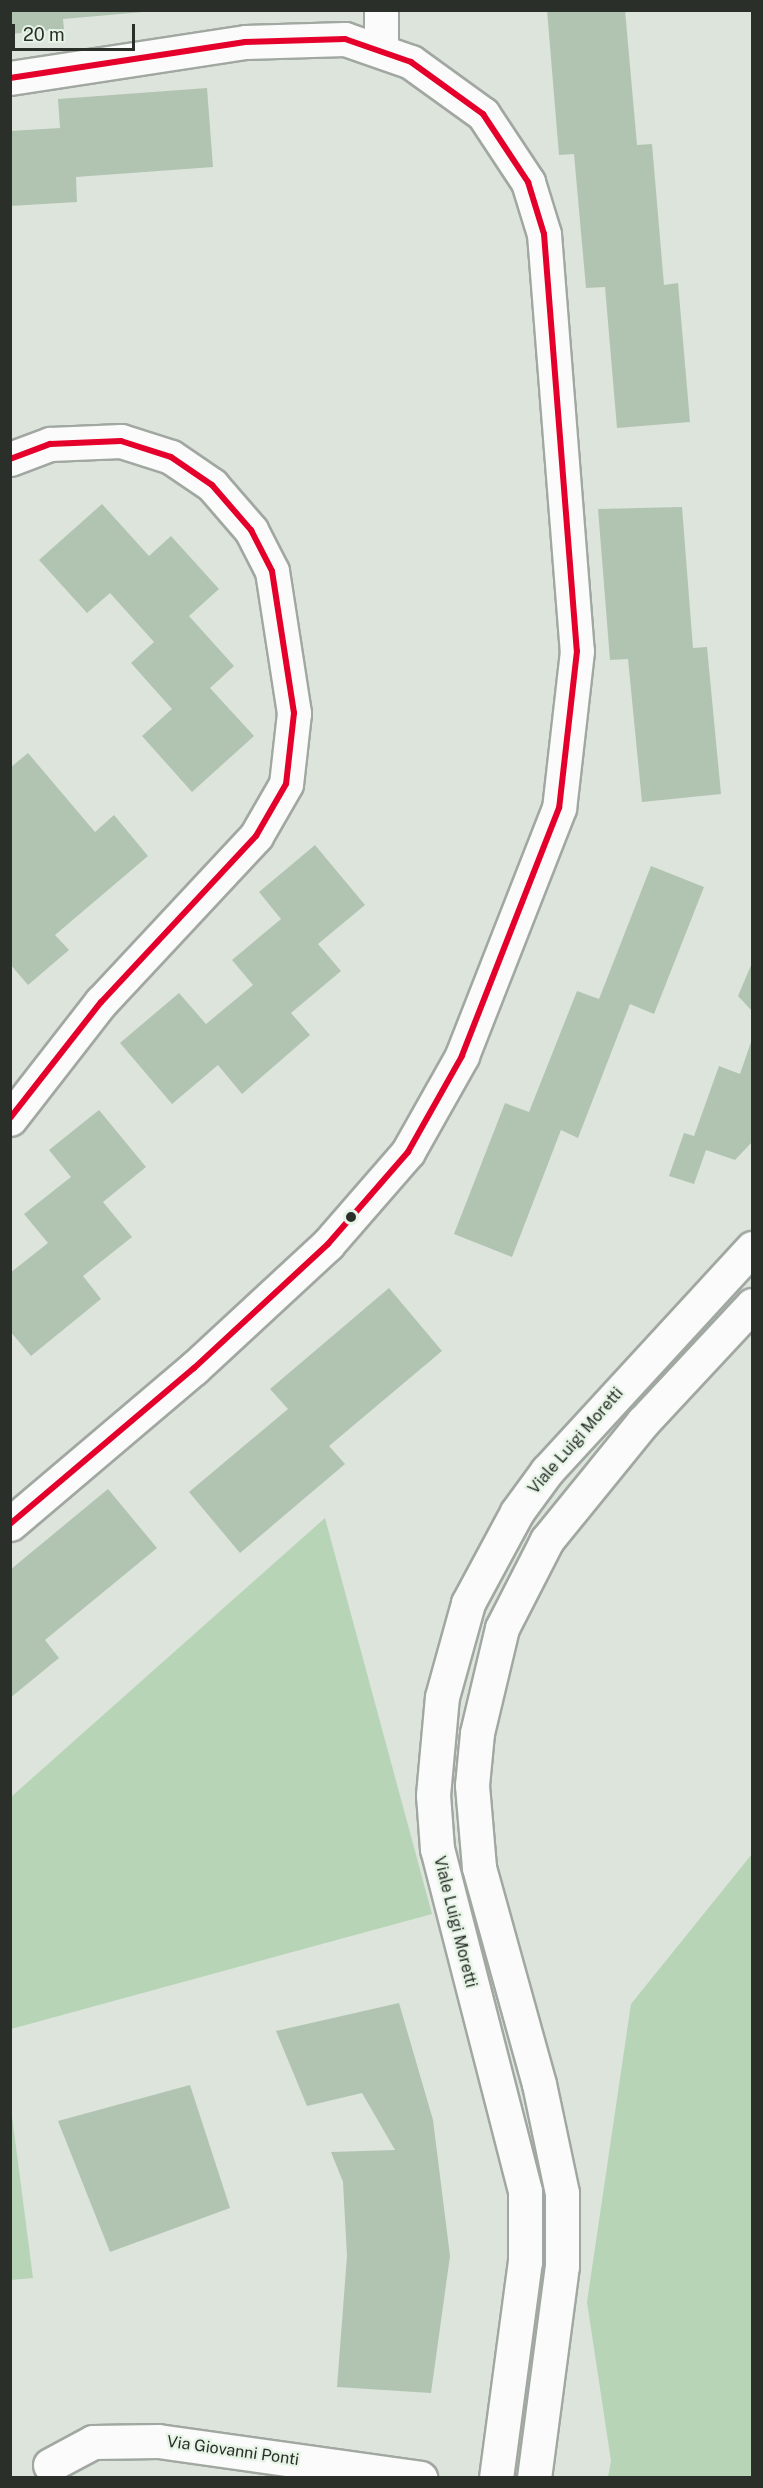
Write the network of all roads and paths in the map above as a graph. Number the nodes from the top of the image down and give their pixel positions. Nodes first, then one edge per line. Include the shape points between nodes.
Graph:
1 (381, 10) edge
2 (381, 48) junction
3 (10, 78) edge
4 (10, 459) edge
5 (10, 1119) edge
6 (753, 1248) edge
7 (753, 1305) edge
8 (10, 1524) edge
9 (50, 2465) dead end
10 (420, 2478) edge
11 (496, 2478) edge
12 (534, 2478) edge

1 - 2 street
2 - 3 street via 345,39 282,39
2 - 8 street via 453,89 483,114 517,162 540,215 577,611 573,715 559,808 462,1056 379,1191 194,1368
4 - 5 street via 50,444 121,441 171,457 212,485 251,530 272,571 294,713 286,784 256,836 100,1002
6 - 11 street, Viale Luigi Moretti via 554,1463 517,1512 468,1604 442,1697 433,1795 437,1849 525,2191 525,2262
7 - 12 street via 636,1430 547,1540 502,1628 477,1733 472,1785 479,1867 538,2084 562,2193 562,2255
9 - 10 street, Via Giovanni Ponti via 93,2442 158,2441

